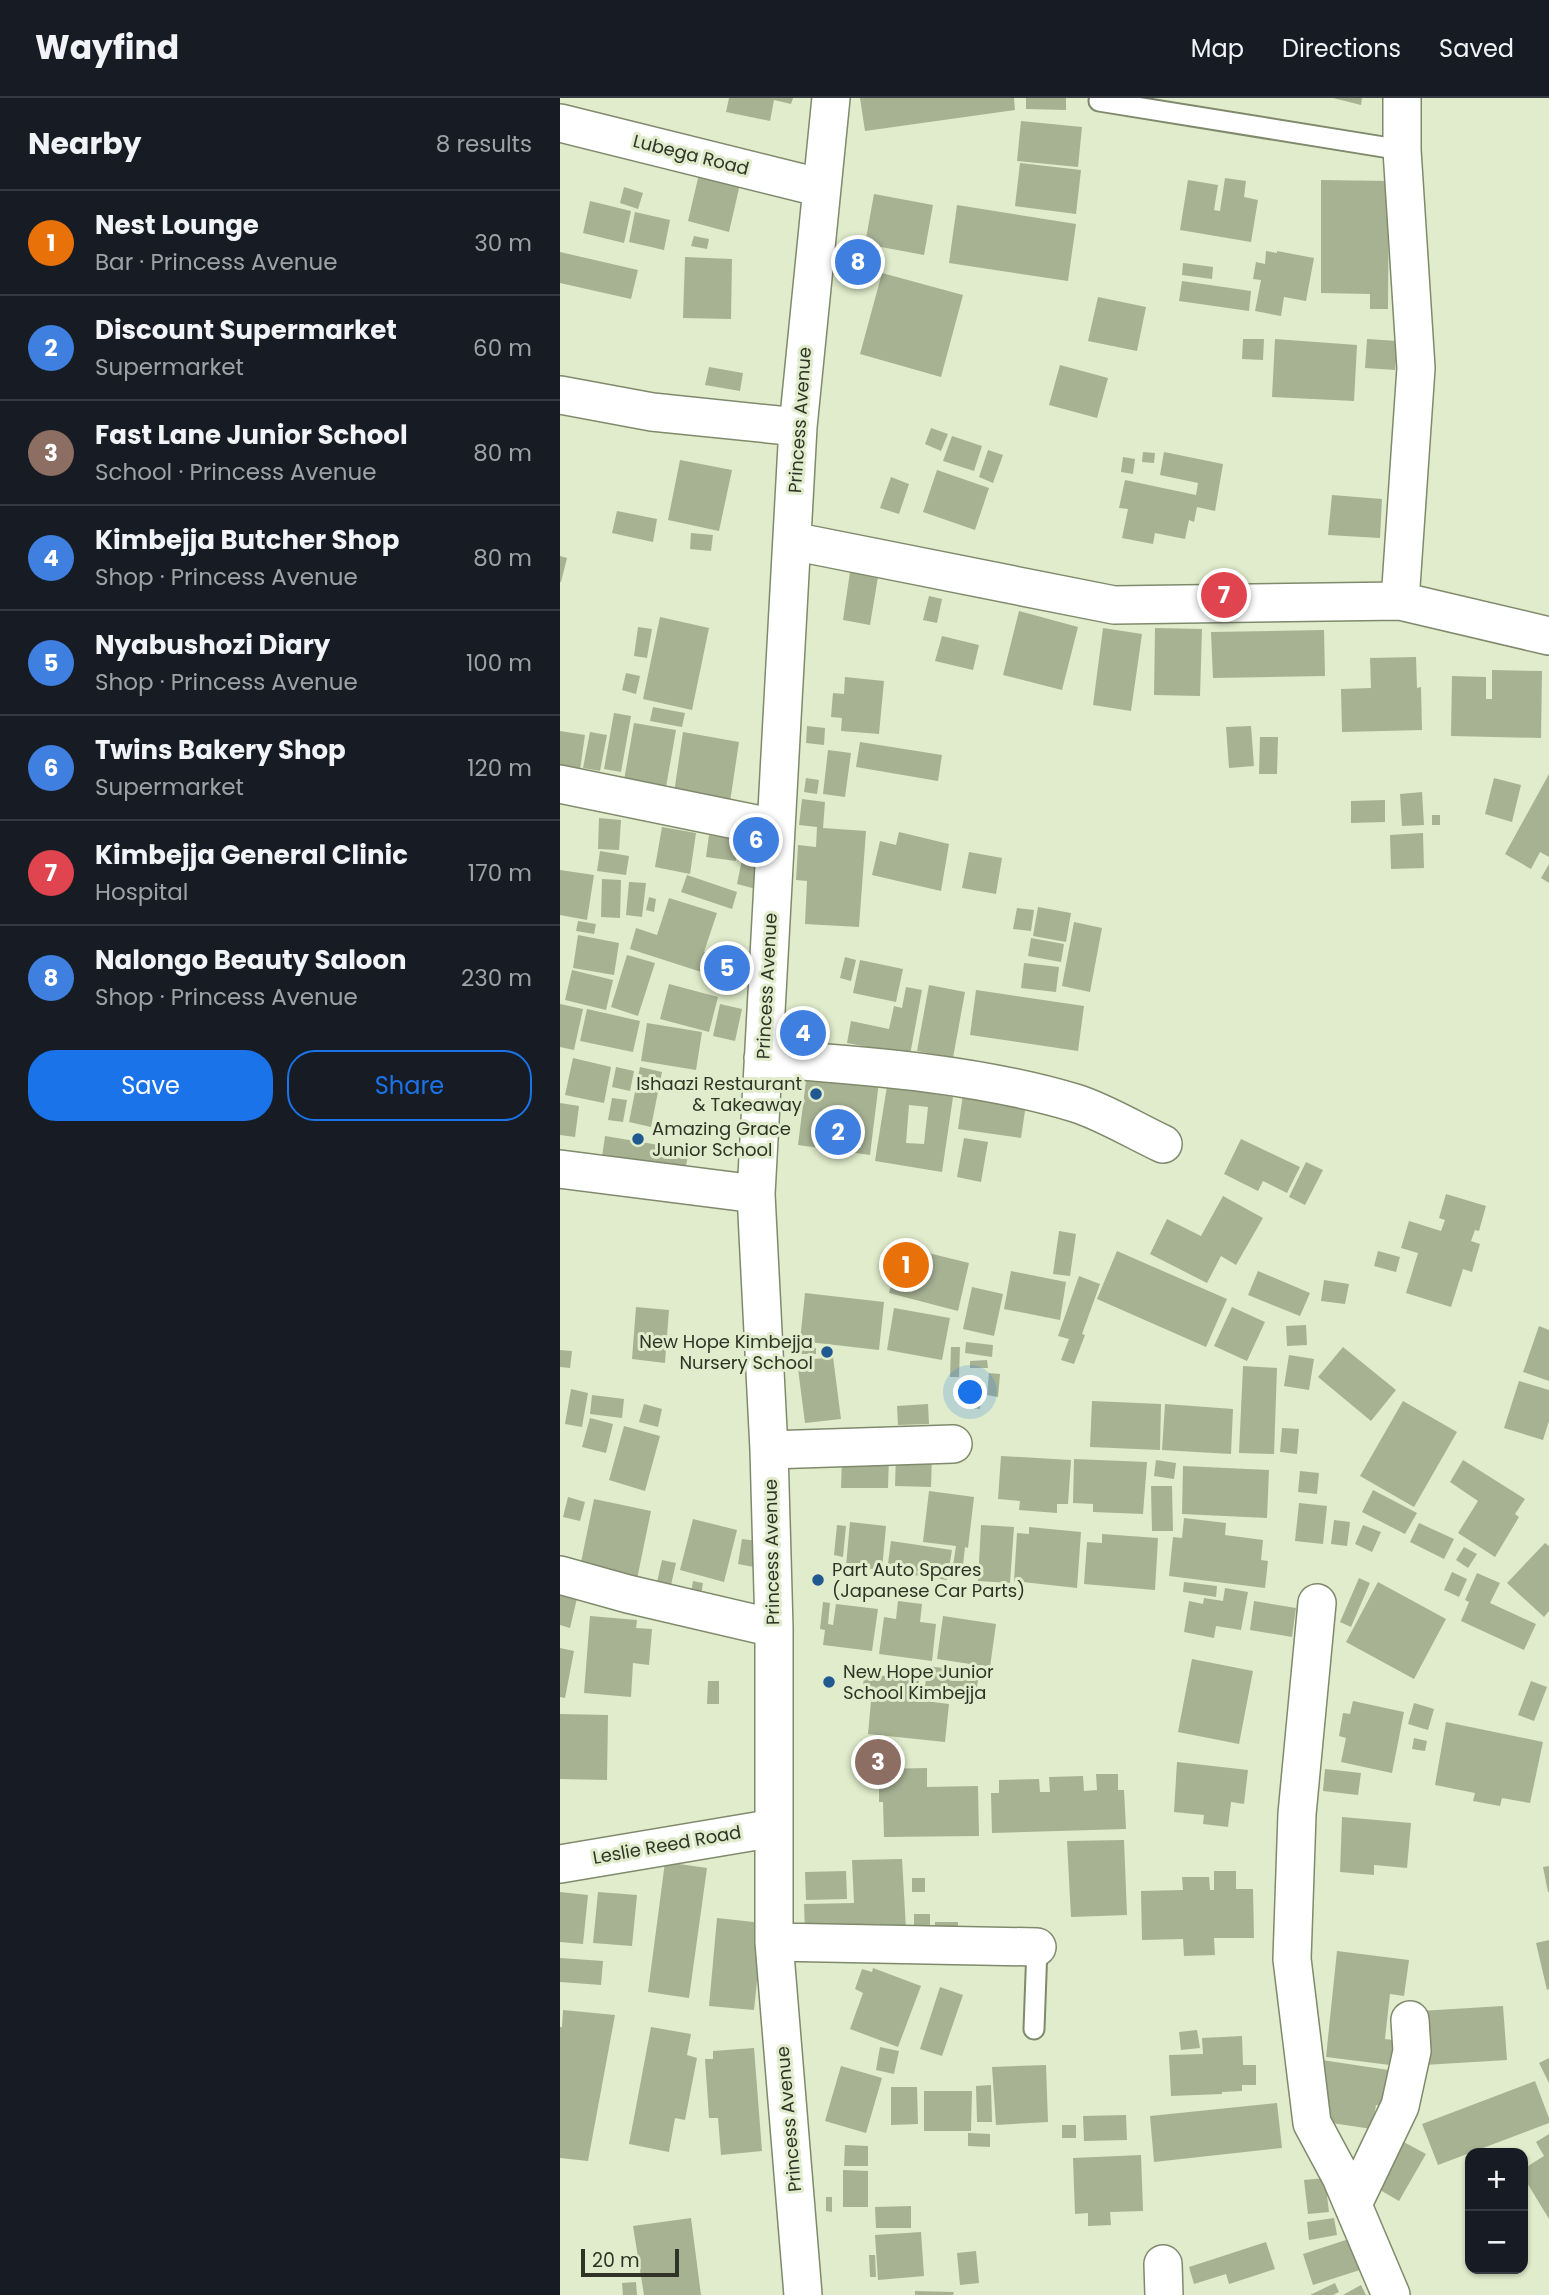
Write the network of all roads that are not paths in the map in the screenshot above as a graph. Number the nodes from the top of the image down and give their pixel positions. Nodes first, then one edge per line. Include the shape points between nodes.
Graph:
1 (831, 98) edge
2 (1402, 98) edge
3 (1099, 101) dead end
4 (560, 122) edge
5 (1402, 150) junction
6 (821, 188) junction
7 (560, 395) edge
8 (798, 427) junction
9 (792, 541) junction
10 (1400, 601) junction
11 (1549, 636) edge
12 (560, 784) edge
13 (775, 828) junction
14 (763, 1058) junction
15 (1163, 1144) dead end
16 (560, 1169) edge
17 (755, 1194) junction
18 (953, 1444) dead end
19 (769, 1450) junction
20 (560, 1575) edge
21 (1317, 1603) dead end
22 (774, 1628) junction
23 (774, 1828) junction
24 (560, 1864) edge
25 (774, 1942) junction
26 (1037, 1947) joint
27 (1410, 2020) dead end
28 (1034, 2029) dead end
29 (1353, 2204) junction
30 (803, 2295) edge
31 (1391, 2295) edge

1 - 6 street, Princess Avenue
2 - 5 street
3 - 5 lane
4 - 6 street, Lubega Road
5 - 10 street via 1416,368
6 - 8 street, Princess Avenue
7 - 8 street via 652,412
8 - 9 street, Princess Avenue
9 - 10 street via 1114,605
9 - 13 street, Princess Avenue
10 - 11 street
12 - 13 street
13 - 14 street, Princess Avenue
14 - 15 street via 984,1082 1078,1104
14 - 17 street, Princess Avenue
16 - 17 street
17 - 19 street, Princess Avenue
18 - 19 street
19 - 22 street, Princess Avenue
20 - 22 street
21 - 29 street via 1297,1814 1292,1959 1312,2123
22 - 23 street, Princess Avenue
23 - 24 street, Leslie Reed Road
23 - 25 street, Princess Avenue
25 - 26 street
25 - 30 street, Princess Avenue
26 - 28 lane
27 - 29 street via 1412,2051 1400,2106
29 - 31 street

